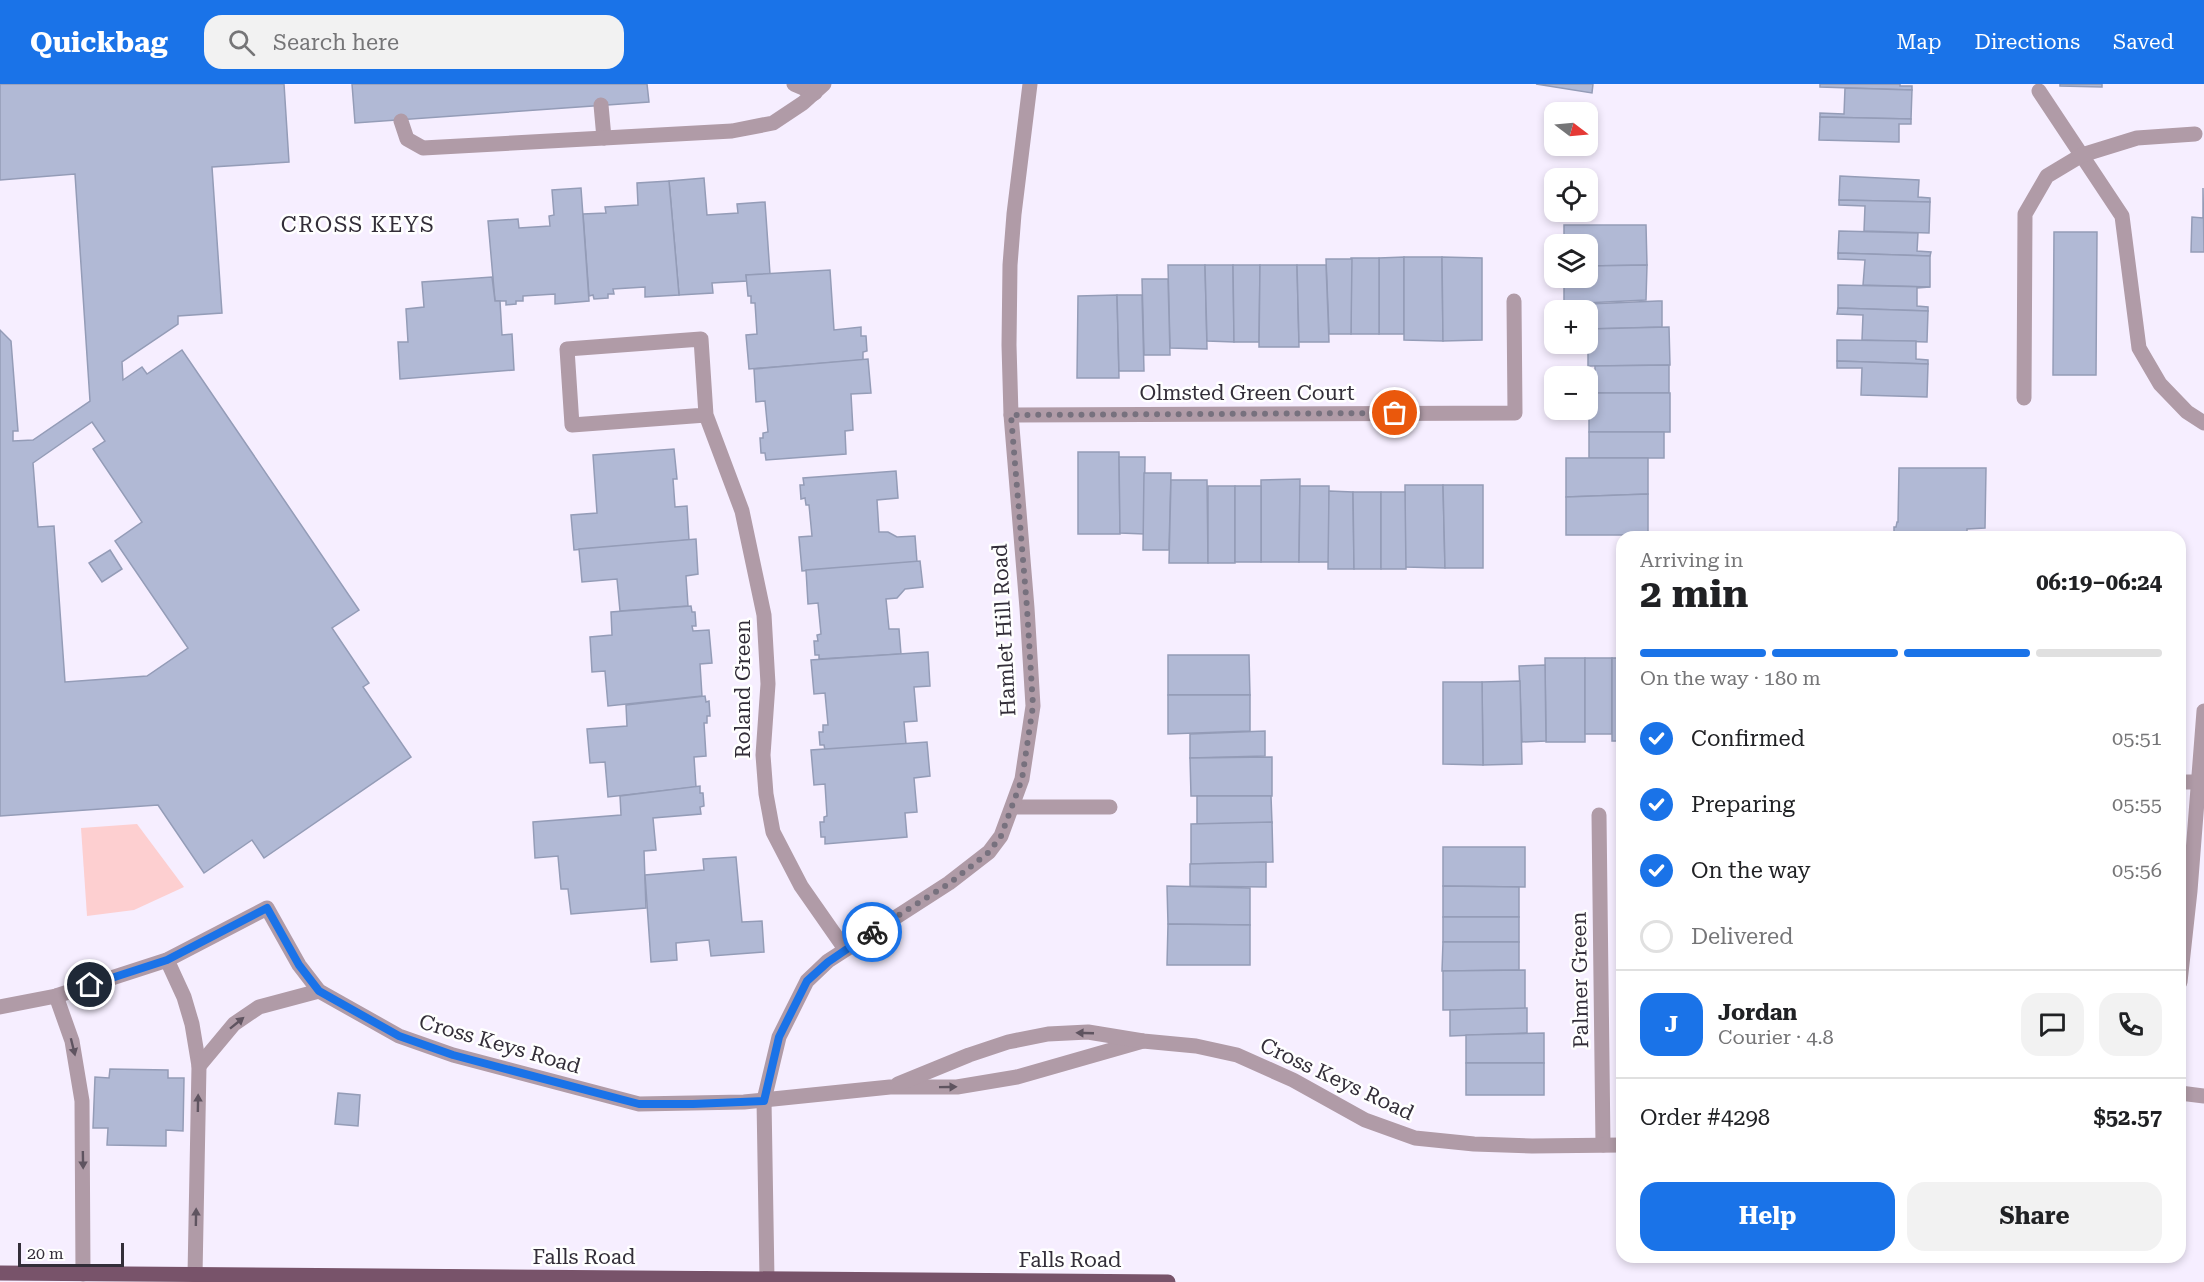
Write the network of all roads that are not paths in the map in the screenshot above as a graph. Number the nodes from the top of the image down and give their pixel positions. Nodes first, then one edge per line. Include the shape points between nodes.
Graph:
1 (794, 84) edge
2 (1030, 84) edge
3 (819, 88) edge
4 (2039, 91) dead end
5 (601, 105) dead end
6 (401, 121) dead end
7 (2195, 134) dead end
8 (604, 138) junction
9 (2082, 156) junction
10 (1514, 301) dead end
11 (2024, 398) dead end
12 (706, 415) junction
13 (1011, 415) junction
14 (2204, 423) edge
15 (2204, 711) edge
16 (2186, 782) edge
17 (2199, 782) junction
18 (1013, 807) junction
19 (1110, 807) dead end
20 (1599, 815) dead end
21 (2186, 927) edge
22 (845, 950) junction
23 (167, 960) junction
24 (319, 991) junction
25 (56, 996) junction
26 (0, 1007) edge
27 (1143, 1041) junction
28 (199, 1066) junction
29 (890, 1087) junction
30 (2186, 1094) edge
31 (2204, 1096) edge
32 (764, 1101) junction
33 (1603, 1145) junction
34 (1616, 1145) edge
35 (0, 1273) edge
36 (83, 1274) junction
37 (195, 1275) junction
38 (305, 1279) edge
39 (767, 1279) junction
40 (542, 1280) edge
41 (1168, 1282) edge

1 - 3 street
2 - 13 street, Hamlet Hill Road via 1010,265
3 - 8 street via 804,104 773,123 732,131
4 - 9 street
5 - 8 street
6 - 8 street via 407,139 423,148
7 - 9 street via 2137,138
9 - 11 street via 2047,176 2025,214
9 - 14 street via 2122,216 2139,348 2160,384 2187,412
10 - 13 street, Olmsted Green Court via 1515,413
12 - 12 street, Roland Green via 701,339 567,349 572,425
12 - 22 street, Roland Green via 742,511 764,615 768,684 763,755 773,832 801,886
13 - 18 street, Hamlet Hill Road via 1033,706 1022,779
15 - 17 street
16 - 17 street
17 - 21 street
18 - 19 street
18 - 22 street, Hamlet Hill Road via 1001,836 989,852 950,883
20 - 33 street, Palmer Green
22 - 32 street, Hamlet Hill Road via 807,981 779,1037
23 - 24 street, Cross Keys Road via 267,908 299,965
23 - 25 street, Cross Keys Road
23 - 28 street via 184,997
28 -> 24 street via 234,1024 260,1007
24 - 32 street, Cross Keys Road via 399,1036 453,1055 639,1104
25 - 26 street, Cross Keys Road
25 -> 36 street via 72,1041 82,1101
29 -> 27 street, Cross Keys Road via 957,1087 1017,1077
27 -> 29 street, Cross Keys Road via 1088,1032 1038,1036 969,1055
27 - 33 street, Cross Keys Road via 1237,1055 1365,1119 1415,1138 1474,1144
37 -> 28 street
29 - 32 street, Cross Keys Road
30 - 31 street
32 - 39 street, Hamlet Hill Road
33 - 34 street, Cross Keys Road
35 - 36 main road, Falls Road
36 - 37 main road, Falls Road
37 - 38 main road, Falls Road
38 - 40 main road, Falls Road
39 - 40 main road, Falls Road
39 - 41 main road, Falls Road

